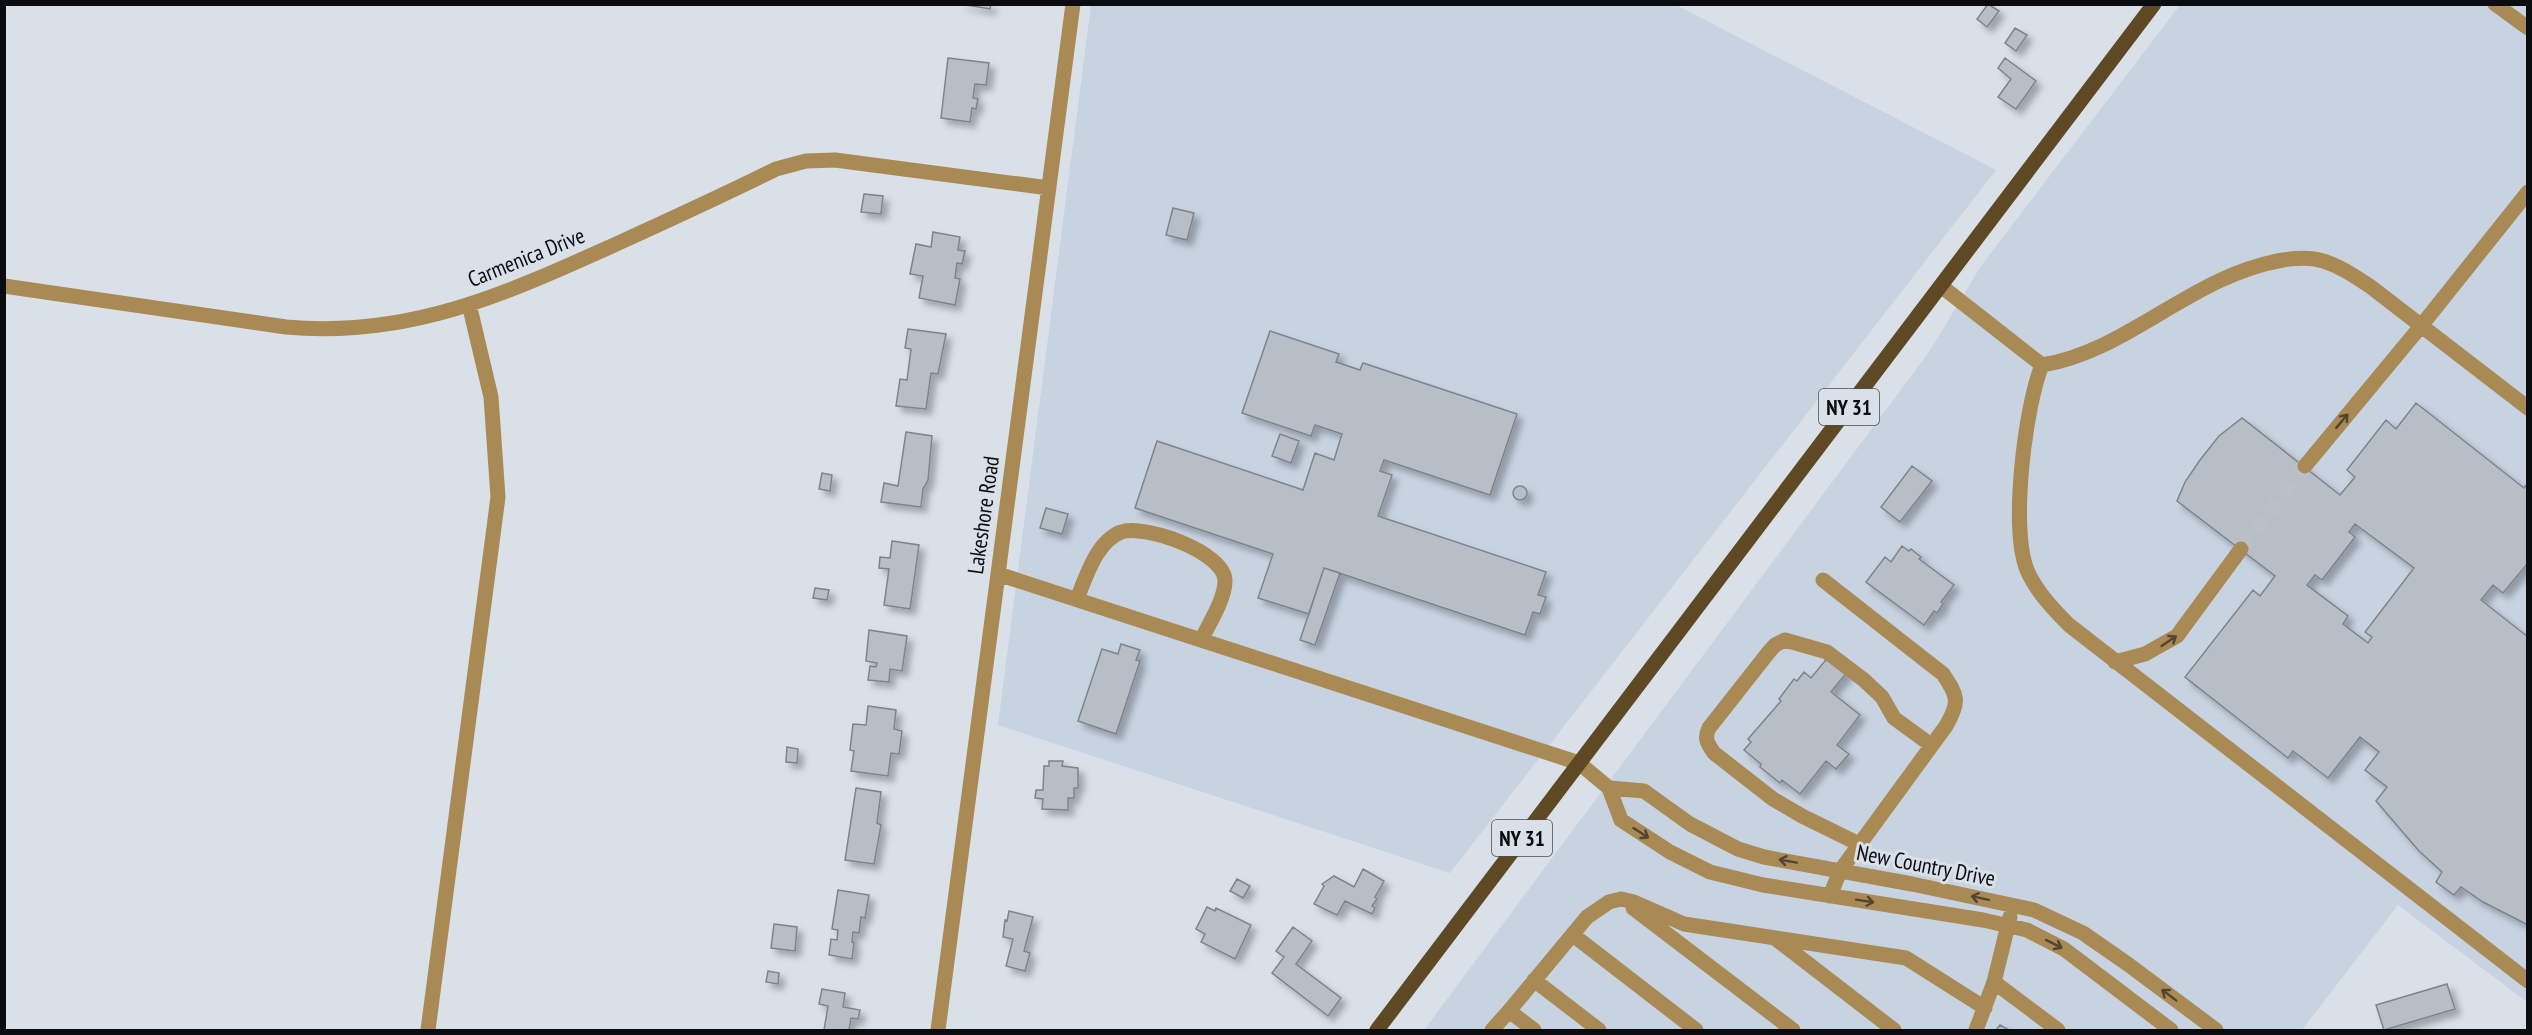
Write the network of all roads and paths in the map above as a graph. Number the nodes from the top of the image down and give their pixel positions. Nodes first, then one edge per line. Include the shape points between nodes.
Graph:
1 (1073, 4) edge
2 (2154, 4) edge
3 (2495, 4) edge
4 (2528, 28) edge
5 (1049, 188) junction
6 (2528, 192) edge
7 (4, 286) edge
8 (1941, 286) junction
9 (469, 304) junction
10 (2421, 326) junction
11 (2042, 365) junction
12 (2528, 408) edge
13 (2305, 466) tunnel mouth
14 (2241, 549) tunnel mouth
15 (998, 574) junction
16 (1823, 580) dead end
17 (1077, 599) junction
18 (1201, 640) junction
19 (2115, 662) junction
20 (1931, 745) junction
21 (1579, 764) junction
22 (1609, 788) junction
23 (1859, 844) junction
24 (1840, 871) junction
25 (1830, 896) junction
26 (1621, 899) junction
27 (2013, 906) junction
28 (2008, 926) junction
29 (1573, 935) junction
30 (1774, 937) junction
31 (1534, 981) junction
32 (2528, 981) edge
33 (1994, 982) junction
34 (1985, 1008) junction
35 (1509, 1011) junction
36 (428, 1030) edge
37 (938, 1030) edge
38 (1377, 1030) edge
39 (1492, 1030) edge
40 (1534, 1030) edge
41 (1599, 1030) edge
42 (1696, 1030) edge
43 (1793, 1030) edge
44 (1894, 1030) edge
45 (1976, 1030) edge
46 (2058, 1030) edge
47 (2171, 1030) edge
48 (2216, 1030) edge

1 - 5 street, Lakeshore Road
2 - 8 main road, NY 31
3 - 4 street
5 - 9 street, Carmenica Drive via 835,160 806,161 776,169 513,290
5 - 15 street, Lakeshore Road
6 - 10 street
7 - 9 street, Carmenica Drive via 324,330 372,327
8 - 11 street
8 - 21 main road, NY 31
9 - 36 street via 491,397 498,497
10 - 11 street via 2347,271 2322,260 2297,258 2269,262 2230,275 2088,352
10 - 12 street
13 -> 10 street
11 - 19 street via 2028,412 2019,542 2027,570 2047,602
19 -> 14 street via 2145,654 2177,636
15 - 17 street
15 - 37 street, Lakeshore Road
16 - 20 street via 1943,674 1955,691 1954,712
17 - 18 street
17 - 18 street via 1102,548 1120,533 1136,530 1181,542 1220,564 1225,580
18 - 21 street
19 - 32 street
20 - 23 street
20 - 23 street via 1894,718 1882,697 1827,652 1785,640 1768,653 1709,728 1707,744 1714,753 1773,799
21 - 22 street
21 - 38 main road, NY 31
24 -> 22 street, New Country Drive via 1738,849 1690,824 1644,791
22 -> 25 street, New Country Drive via 1621,820 1710,872
23 - 24 street
24 - 25 street
27 -> 24 street, New Country Drive
25 -> 28 street, New Country Drive
26 - 29 street via 1587,917
26 - 30 street via 1684,924
26 - 43 street
27 - 28 street
48 -> 27 street, New Country Drive via 2083,933 2034,910
28 - 33 street
28 -> 47 street, New Country Drive via 2027,930 2064,949
29 - 31 street
29 - 42 street
30 - 34 street via 1906,958
30 - 44 street
31 - 35 street
31 - 41 street
33 - 34 street
33 - 46 street
34 - 45 street
35 - 39 street
35 - 40 street

